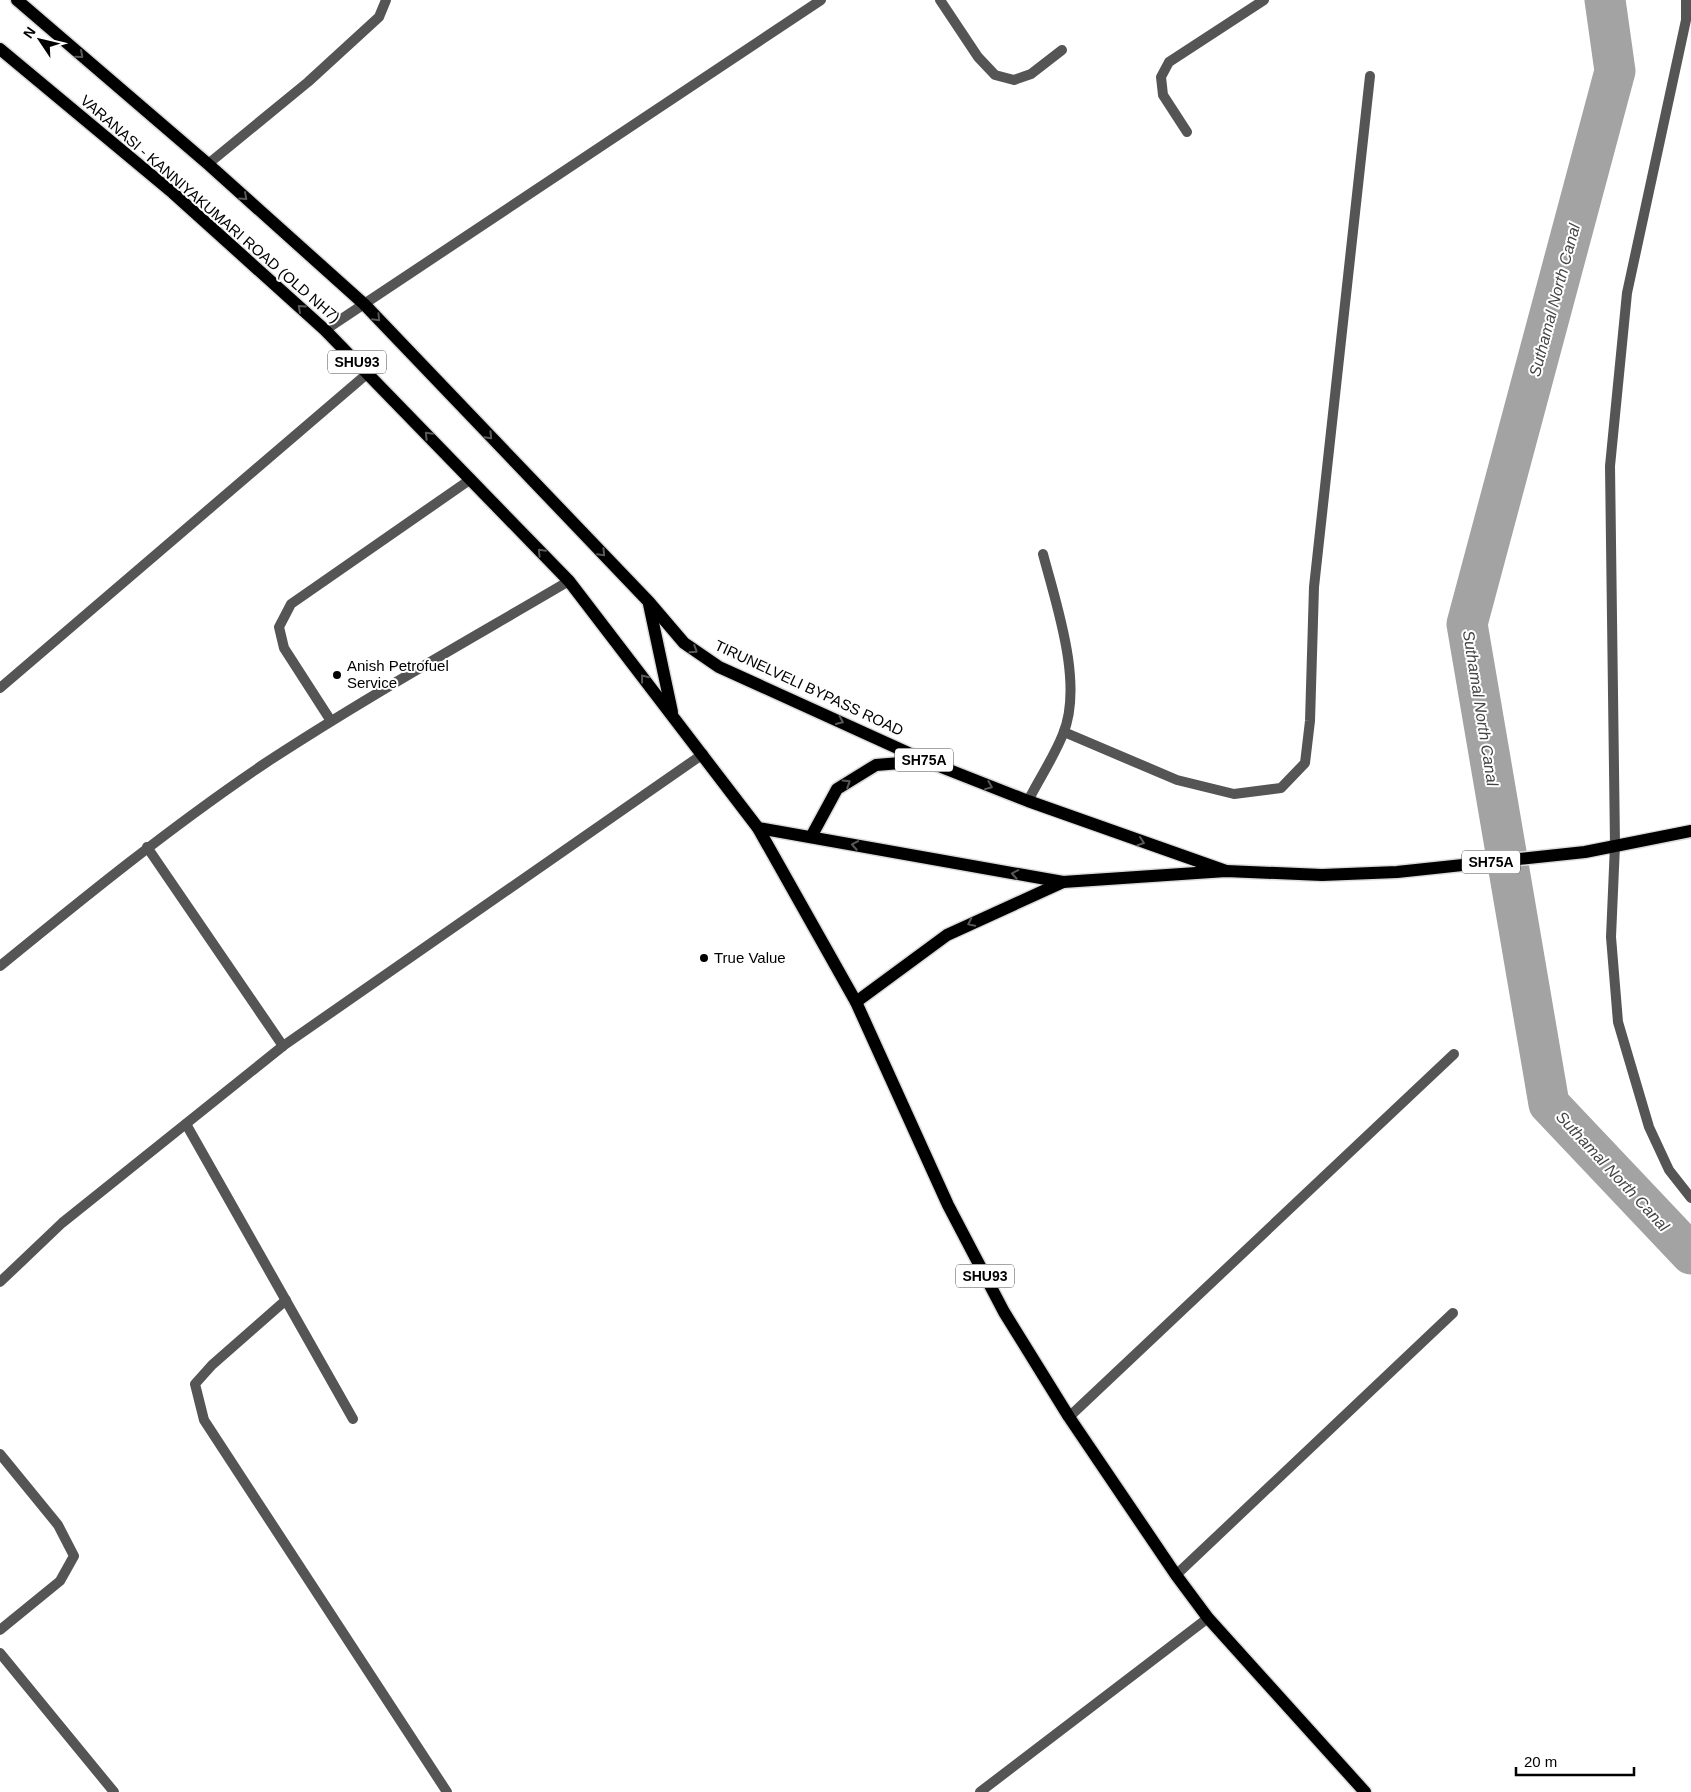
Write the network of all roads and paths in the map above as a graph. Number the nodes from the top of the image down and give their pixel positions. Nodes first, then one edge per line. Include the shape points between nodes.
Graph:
1 (17, 0) edge
2 (386, 0) edge
3 (821, 0) edge
4 (940, 0) edge
5 (1264, 0) edge
6 (1686, 0) edge
7 (1689, 19) edge
8 (0, 49) edge
9 (1062, 50) dead end
10 (1370, 76) dead end
11 (1187, 132) dead end
12 (208, 164) junction
13 (364, 304) junction
14 (325, 330) junction
15 (368, 373) junction
16 (471, 479) junction
17 (1043, 554) dead end
18 (569, 581) junction
19 (649, 602) junction
20 (0, 688) edge
21 (673, 716) junction
22 (331, 721) junction
23 (1064, 732) junction
24 (703, 754) junction
25 (926, 761) junction
26 (1028, 801) junction
27 (758, 828) junction
28 (1691, 831) edge
29 (811, 838) junction
30 (1615, 845) junction
31 (147, 847) junction
32 (1226, 871) junction
33 (1063, 882) junction
34 (0, 966) edge
35 (856, 1002) junction
36 (283, 1046) junction
37 (1454, 1054) dead end
38 (186, 1124) junction
39 (1691, 1198) edge
40 (0, 1282) edge
41 (286, 1300) junction
42 (1453, 1313) dead end
43 (1069, 1417) junction
44 (353, 1419) dead end
45 (0, 1454) edge
46 (1176, 1574) junction
47 (1208, 1618) junction
48 (0, 1630) edge
49 (0, 1653) edge
50 (114, 1792) edge
51 (446, 1792) edge
52 (980, 1792) edge
53 (1366, 1792) edge

1 -> 12 main road, TIRUNELVELI BYPASS ROAD
2 - 12 street via 379,17 372,24 308,82
3 - 13 street
4 - 9 street via 978,57 995,75 1014,80 1031,74
5 - 11 street via 1168,62 1161,77 1163,95
6 - 7 street
7 - 30 street via 1627,293 1610,466
14 -> 8 main road, VARANASI - KANNIYAKUMARI ROAD (OLD NH7) / SHU93 via 173,193
10 - 23 street via 1314,587 1310,721 1305,763 1281,788 1234,794 1177,780
12 -> 13 main road, TIRUNELVELI BYPASS ROAD
13 - 14 street
13 -> 19 main road, TIRUNELVELI BYPASS ROAD
14 - 15 main road, VARANASI - KANNIYAKUMARI ROAD (OLD NH7) / SHU93
16 -> 15 main road, VARANASI - KANNIYAKUMARI ROAD (OLD NH7) / SHU93
15 - 20 street
18 -> 16 main road, VARANASI - KANNIYAKUMARI ROAD (OLD NH7) / SHU93
16 - 22 street via 291,604 279,627 284,648
17 - 23 street via 1066,646 1071,693
21 -> 18 main road, VARANASI - KANNIYAKUMARI ROAD (OLD NH7) / SHU93
18 - 22 street
19 - 21 main road
19 -> 25 main road, TIRUNELVELI BYPASS ROAD / SH75A via 684,643 719,667
21 - 24 main road, VARANASI - KANNIYAKUMARI ROAD (OLD NH7) / SHU93
22 - 31 street
23 - 26 street
24 - 27 main road, VARANASI - KANNIYAKUMARI ROAD (OLD NH7) / SHU93
24 - 36 street
25 -> 26 main road, TIRUNELVELI BYPASS ROAD / SH75A
29 -> 25 main road via 837,789 876,765
26 -> 32 main road, TIRUNELVELI BYPASS ROAD / SH75A
27 - 29 main road, TIRUNELVELI BYPASS ROAD / SH75A
27 - 35 main road, VARANASI - KANNIYAKUMARI ROAD (OLD NH7) / SHU93
28 - 30 main road, TIRUNELVELI BYPASS ROAD / SH75A
33 -> 29 main road, TIRUNELVELI BYPASS ROAD / SH75A
30 - 32 main road, TIRUNELVELI BYPASS ROAD / SH75A via 1585,852 1397,872 1322,875
30 - 39 street via 1611,937 1618,1022 1649,1128 1669,1170
31 - 34 street
31 - 36 street
32 - 33 main road, TIRUNELVELI BYPASS ROAD / SH75A
33 -> 35 main road via 946,935
35 - 43 main road, VARANASI - KANNIYAKUMARI ROAD (OLD NH7) / SHU93 via 948,1205 1004,1312
36 - 38 street
37 - 43 street
38 - 40 street via 62,1223
38 - 41 street
41 - 44 street
41 - 51 street via 195,1384 204,1420
42 - 46 street
43 - 46 main road, VARANASI - KANNIYAKUMARI ROAD (OLD NH7) / SHU93
45 - 48 street via 58,1526 74,1556 60,1581
46 - 47 main road, VARANASI - KANNIYAKUMARI ROAD (OLD NH7) / SHU93
47 - 52 street
47 - 53 main road, VARANASI - KANNIYAKUMARI ROAD (OLD NH7) / SHU93
49 - 50 street

